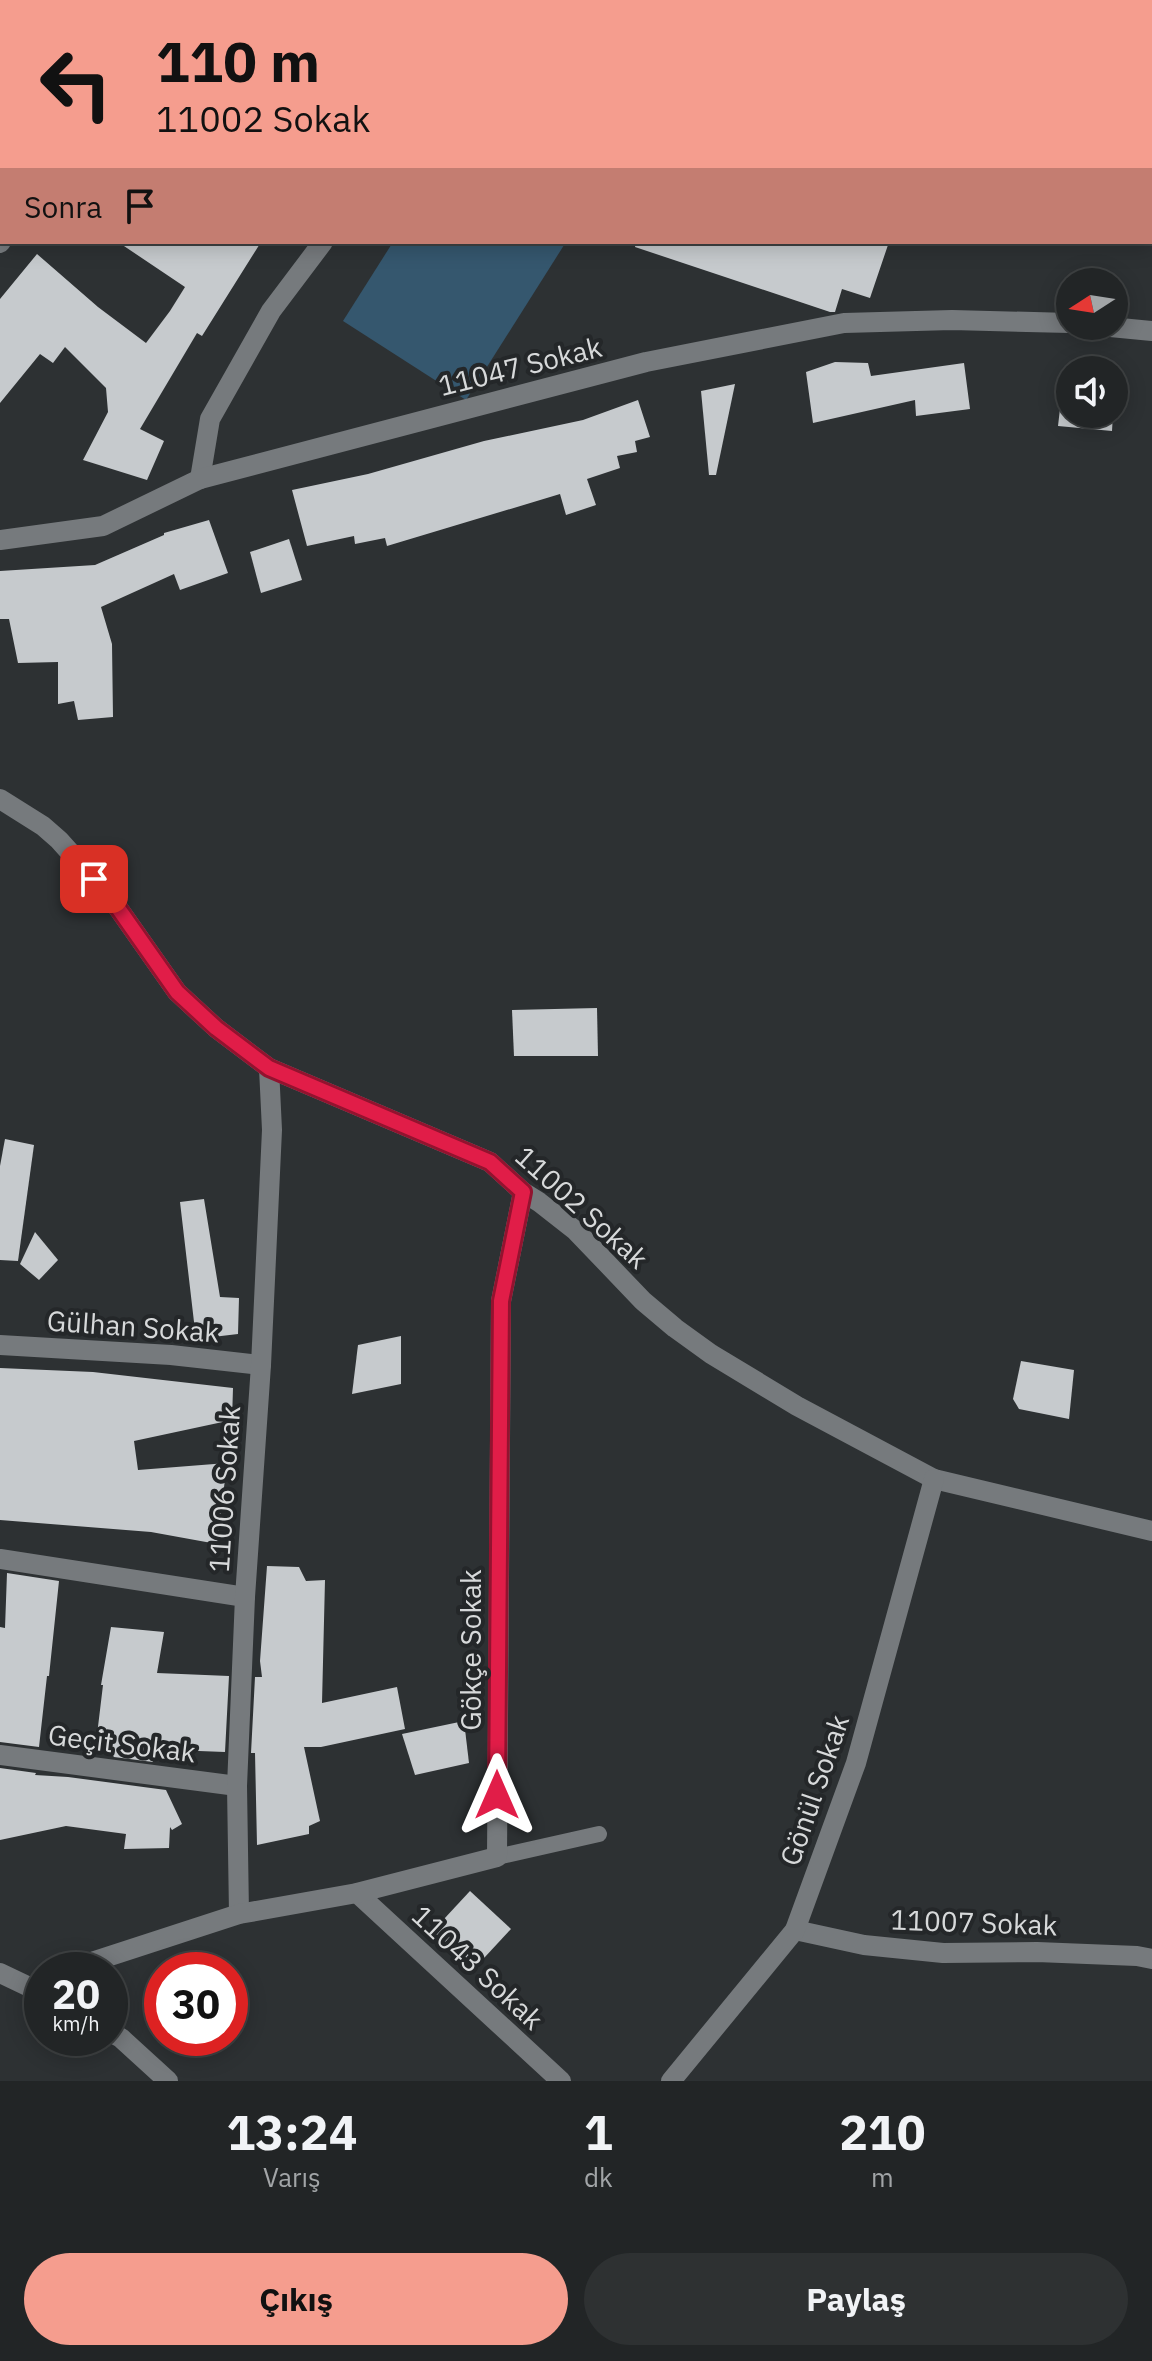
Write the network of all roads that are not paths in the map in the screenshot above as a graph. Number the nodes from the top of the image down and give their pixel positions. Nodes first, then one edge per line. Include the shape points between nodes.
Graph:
1 (321, 244) edge
2 (1056, 323) edge
3 (1128, 329) edge
4 (1152, 331) edge
5 (200, 479) junction
6 (0, 540) edge
7 (0, 799) edge
8 (269, 1068) junction
9 (523, 1192) junction
10 (0, 1345) edge
11 (261, 1365) junction
12 (934, 1479) junction
13 (1152, 1531) edge
14 (0, 1559) edge
15 (245, 1597) junction
16 (0, 1755) edge
17 (237, 1786) junction
18 (599, 1834) dead end
19 (497, 1857) junction
20 (357, 1893) junction
21 (239, 1914) junction
22 (795, 1930) junction
23 (122, 1952) edge
24 (1152, 1959) edge
25 (0, 1973) edge
26 (24, 1981) edge
27 (128, 2044) edge
28 (168, 2081) edge
29 (561, 2081) edge
30 (671, 2081) edge

1 - 5 street via 271,311 210,419
2 - 5 street, 11047 Sokak via 844,323 646,362
3 - 4 street
5 - 6 street, 11047 Sokak via 103,526
7 - 8 street, 11002 Sokak via 59,840 111,898 177,992
8 - 9 street, 11002 Sokak via 490,1162
8 - 11 street, 11006 Sokak via 272,1130
9 - 12 street, 11002 Sokak via 576,1231 643,1301 711,1354
9 - 19 street, Gökçe Sokak via 501,1301
10 - 11 street, Gülhan Sokak
11 - 15 street, 11006 Sokak
12 - 13 street, 11002 Sokak
12 - 22 street, Gönül Sokak via 856,1763
14 - 15 street
15 - 17 street, 11006 Sokak
16 - 17 street, Geçit Sokak
17 - 21 street, 11006 Sokak
18 - 19 lane
19 - 20 street
20 - 21 street
20 - 29 street, 11043 Sokak
21 - 23 street
22 - 24 street, 11007 Sokak via 864,1945 943,1953
22 - 30 street, Gönül Sokak
25 - 26 street
27 - 28 street

